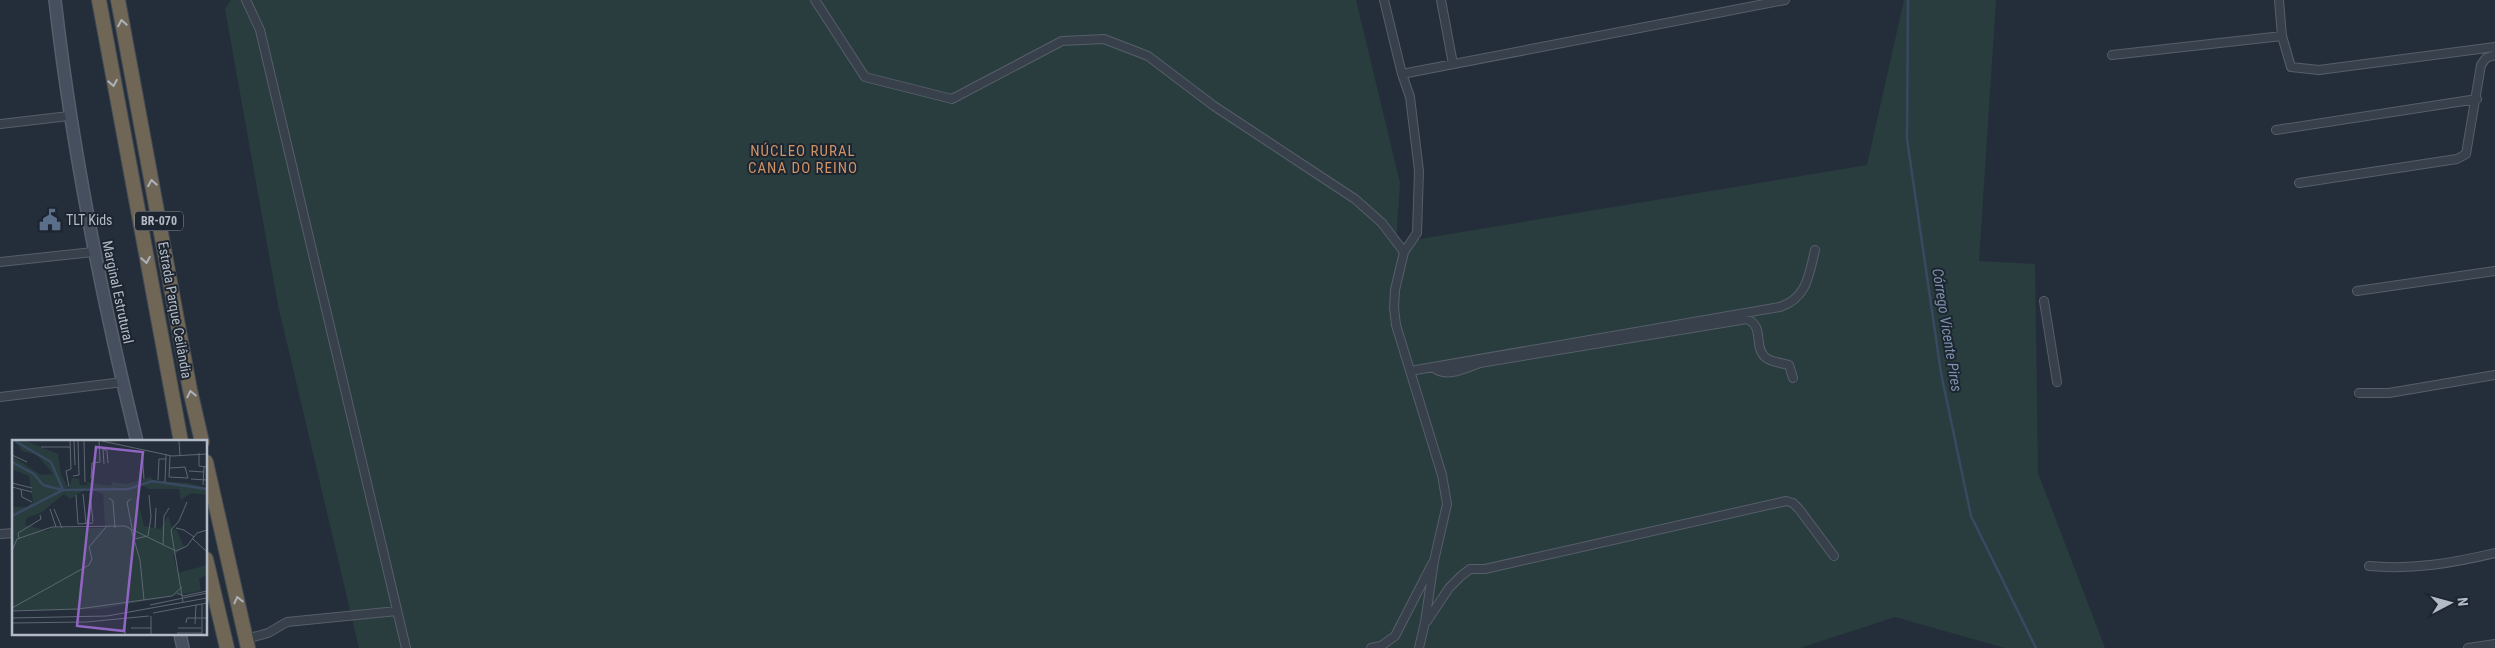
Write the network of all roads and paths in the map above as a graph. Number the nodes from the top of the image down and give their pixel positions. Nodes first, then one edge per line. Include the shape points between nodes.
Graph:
1 (55, 0) edge
2 (99, 0) edge
3 (118, 0) edge
4 (246, 0) edge
5 (815, 0) edge
6 (1384, 0) edge
7 (1441, 0) edge
8 (1785, 0) edge
9 (2280, 0) edge
10 (2282, 36) junction
11 (2495, 47) edge
12 (2112, 55) dead end
13 (2495, 55) edge
14 (1453, 64) junction
15 (1402, 74) junction
16 (2477, 99) junction
17 (69, 116) junction
18 (0, 124) edge
19 (2276, 130) dead end
20 (2299, 183) dead end
21 (1815, 250) dead end
22 (93, 252) junction
23 (1404, 252) junction
24 (0, 262) edge
25 (2495, 271) edge
26 (2357, 291) dead end
27 (2044, 300) dead end
28 (1433, 367) junction
29 (1410, 371) junction
30 (2495, 375) edge
31 (1793, 378) dead end
32 (123, 382) junction
33 (2057, 382) dead end
34 (2359, 393) dead end
35 (0, 397) edge
36 (137, 440) edge
37 (181, 440) edge
38 (202, 440) edge
39 (208, 471) edge
40 (2495, 553) edge
41 (1834, 556) dead end
42 (1434, 561) junction
43 (2369, 566) dead end
44 (208, 567) edge
45 (397, 611) junction
46 (1426, 622) junction
47 (1395, 636) junction
48 (247, 643) edge
49 (2495, 644) edge
50 (227, 648) edge
51 (406, 648) edge
52 (1371, 648) edge
53 (1386, 648) edge
54 (1419, 648) edge
55 (2468, 648) edge

1 - 17 street, Marginal Estrutural
2 -> 37 highway, Estrada Parque Ceilândia / BR-070
38 -> 3 highway, Estrada Parque Ceilândia / BR-070
4 - 45 street via 260,30
5 - 23 street via 865,77 952,99 1062,41 1104,40 1148,56 1214,106 1355,199 1382,223
6 - 15 street
7 - 14 street
8 - 14 street
9 - 10 street
10 - 11 street via 2291,67 2301,70
10 - 12 street
13 - 16 street via 2486,58 2481,65
14 - 15 street
15 - 23 street via 1410,97 1419,171 1417,232
16 - 19 street
16 - 20 street via 2469,146 2466,154 2457,159
17 - 18 street
17 - 22 street, Marginal Estrutural
21 - 28 street via 1803,291 1794,303
22 - 24 street
22 - 32 street, Marginal Estrutural
23 - 29 street via 1394,308
25 - 26 street
27 - 33 street
28 - 29 street
28 - 31 street via 1438,372 1451,373 1480,363 1747,319 1758,328 1764,356 1789,365
29 - 42 street via 1442,475 1447,504
30 - 34 street via 2389,393
32 - 35 street
32 - 36 street, Marginal Estrutural
48 -> 39 highway
40 - 43 street via 2447,565
41 - 46 street via 1799,508 1786,502 1470,570 1449,588
42 - 46 street
42 - 47 street
44 - 50 highway
45 - 48 street via 286,622
45 - 51 street
46 - 54 street
47 - 52 street via 1381,646
47 - 53 street
49 - 55 street

